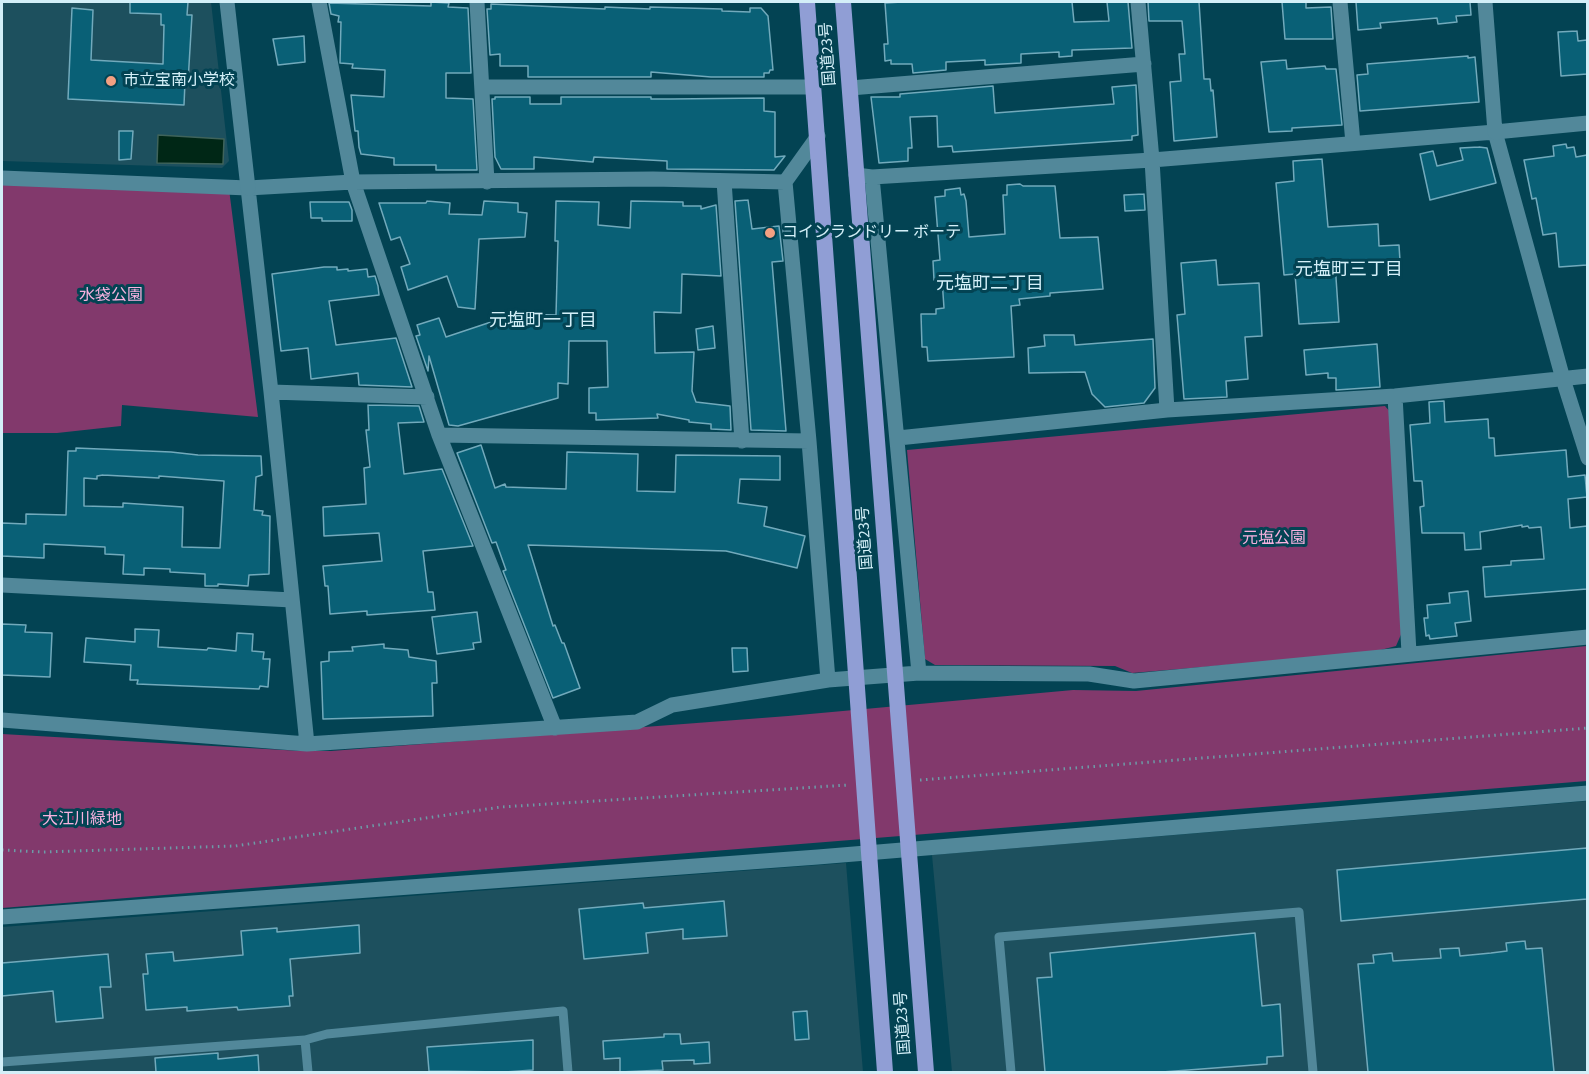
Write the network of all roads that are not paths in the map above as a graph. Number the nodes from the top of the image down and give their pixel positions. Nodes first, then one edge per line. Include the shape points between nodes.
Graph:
1 (227, 2) edge
2 (319, 2) edge
3 (477, 2) edge
4 (807, 2) edge
5 (843, 2) edge
6 (1138, 2) edge
7 (1340, 2) edge
8 (1485, 2) edge
9 (1143, 64) junction
10 (482, 87) junction
11 (814, 87) junction
12 (850, 88) junction
13 (1587, 123) edge
14 (1496, 132) junction
15 (818, 136) junction
16 (1353, 143) junction
17 (1152, 160) junction
18 (864, 176) junction
19 (2, 178) edge
20 (724, 181) junction
21 (353, 182) junction
22 (487, 182) junction
23 (784, 182) junction
24 (248, 188) junction
25 (1587, 376) edge
26 (1563, 379) junction
27 (271, 392) junction
28 (1395, 396) junction
29 (428, 397) junction
30 (1167, 410) junction
31 (439, 435) junction
32 (898, 438) junction
33 (742, 441) junction
34 (809, 441) junction
35 (1587, 458) edge
36 (2, 585) edge
37 (292, 600) junction
38 (1587, 637) edge
39 (1409, 653) junction
40 (919, 673) junction
41 (828, 680) junction
42 (2, 720) edge
43 (555, 728) junction
44 (307, 744) junction
45 (1587, 793) edge
46 (2, 917) edge
47 (305, 1040) junction
48 (2, 1062) edge
49 (308, 1072) edge
50 (568, 1072) edge
51 (885, 1072) edge
52 (926, 1072) edge
53 (1011, 1072) edge
54 (1313, 1072) edge

1 - 24 street
2 - 21 street
3 - 10 street
4 - 11 highway, 国道23号
5 - 12 highway, 国道23号
6 - 9 street
7 - 16 street
8 - 14 street
9 - 12 street
9 - 17 street
10 - 11 street
10 - 22 street
11 - 15 highway, 国道23号
12 - 18 highway, 国道23号
13 - 14 street
14 - 16 street
14 - 26 street
15 - 23 street
15 - 51 highway, 国道23号
16 - 17 street
17 - 18 street
17 - 30 street
18 - 32 street
18 - 52 highway, 国道23号 via 858,196
19 - 24 street
20 - 22 street
20 - 23 street
20 - 33 street
21 - 22 street
21 - 24 street
21 - 29 street
23 - 34 street
24 - 27 street
25 - 26 street
26 - 28 street
26 - 35 street
27 - 29 street
27 - 37 street
28 - 30 street
28 - 39 street
29 - 31 street
30 - 32 street
31 - 33 street
31 - 43 street
32 - 40 street
33 - 34 street
34 - 41 street
36 - 37 street
37 - 44 street
38 - 39 street
39 - 40 street via 1134,681 1089,674
40 - 41 street
41 - 43 street via 672,705 637,722
42 - 44 street
43 - 44 street
45 - 46 street via 818,857
47 - 48 lane
47 - 49 lane
47 - 50 lane via 327,1034 564,1011
53 - 54 lane via 999,937 1299,912

